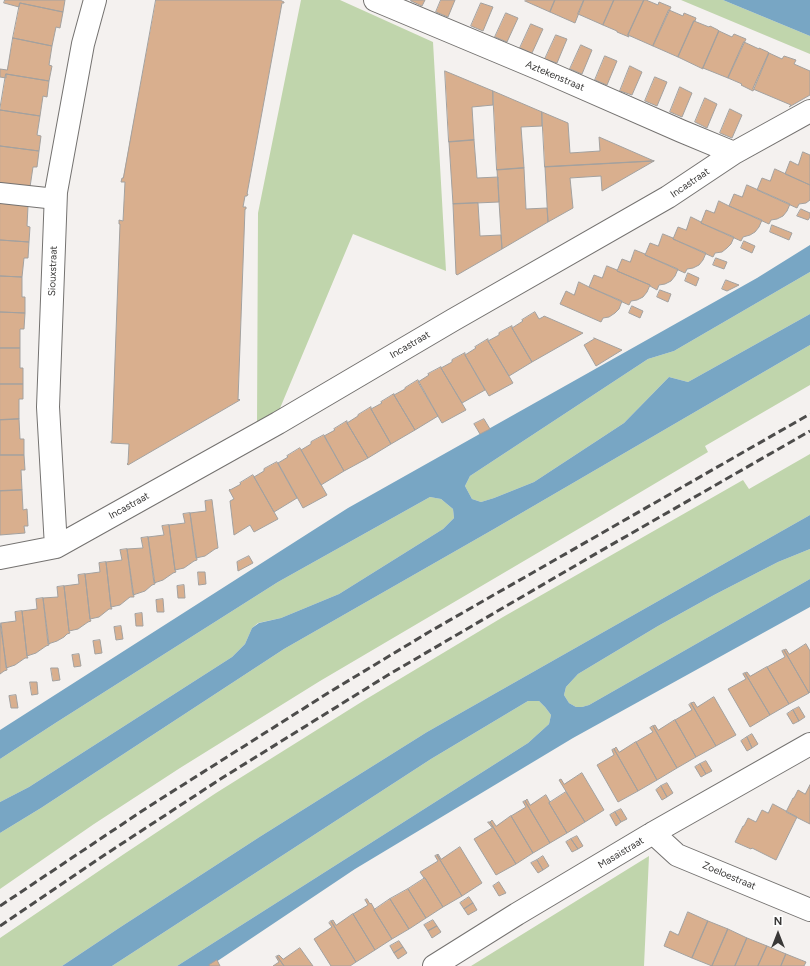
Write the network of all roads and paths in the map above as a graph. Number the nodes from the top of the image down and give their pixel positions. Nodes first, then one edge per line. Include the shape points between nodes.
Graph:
1 (95, 0) edge
2 (375, 0) edge
3 (810, 111) edge
4 (734, 153) junction
5 (0, 193) edge
6 (56, 200) junction
7 (56, 547) junction
8 (0, 558) edge
9 (810, 744) edge
10 (653, 833) junction
11 (810, 910) edge
12 (434, 966) edge

1 - 6 street, Siouxstraat via 83,44
2 - 4 street, Aztekenstraat
3 - 4 street, Incastraat
4 - 7 street, Incastraat via 668,197 278,423
5 - 6 street
6 - 7 street, Siouxstraat via 48,407
7 - 8 street, Incastraat
9 - 10 street, Masaistraat
10 - 11 street, Zoeloestraat via 678,855
10 - 12 street, Masaistraat

